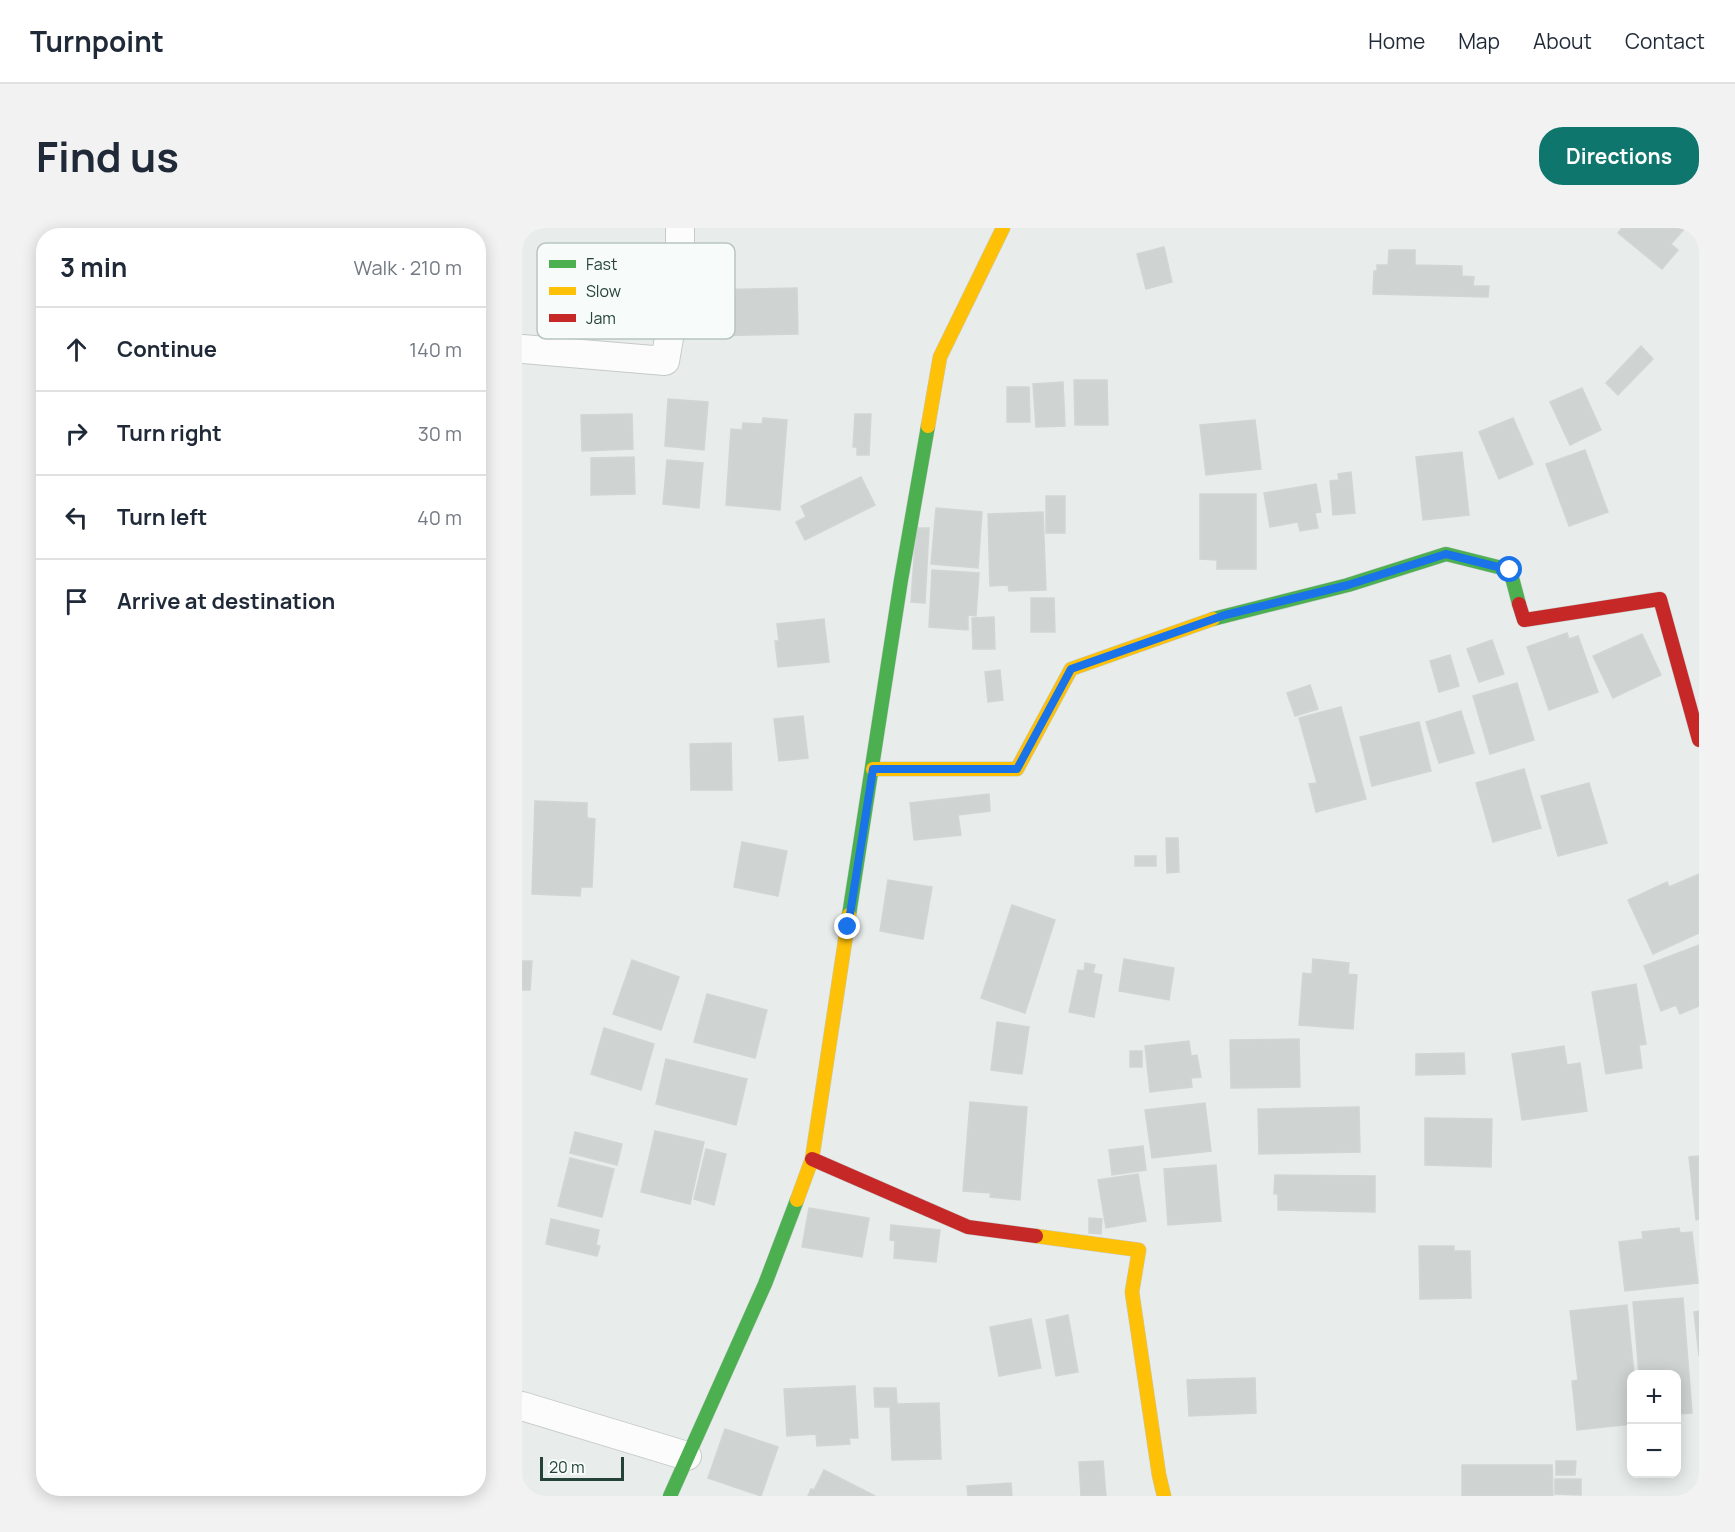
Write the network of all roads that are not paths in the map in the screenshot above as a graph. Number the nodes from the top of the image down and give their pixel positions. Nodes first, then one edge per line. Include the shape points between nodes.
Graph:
1 (1003, 228) edge
2 (669, 339) edge
3 (522, 349) edge
4 (1699, 740) edge
5 (873, 769) junction
6 (812, 1159) junction
7 (522, 1406) edge
8 (687, 1456) junction
9 (670, 1496) edge
10 (1164, 1496) edge

1 - 5 street via 940,357
2 - 3 street via 665,361
4 - 5 street via 1660,599 1524,620 1510,570 1446,554 1348,585 1225,615 1071,669 1017,769
5 - 6 street
6 - 8 street via 765,1284
6 - 10 street via 968,1227 1139,1250 1132,1292
7 - 8 street
8 - 9 street

